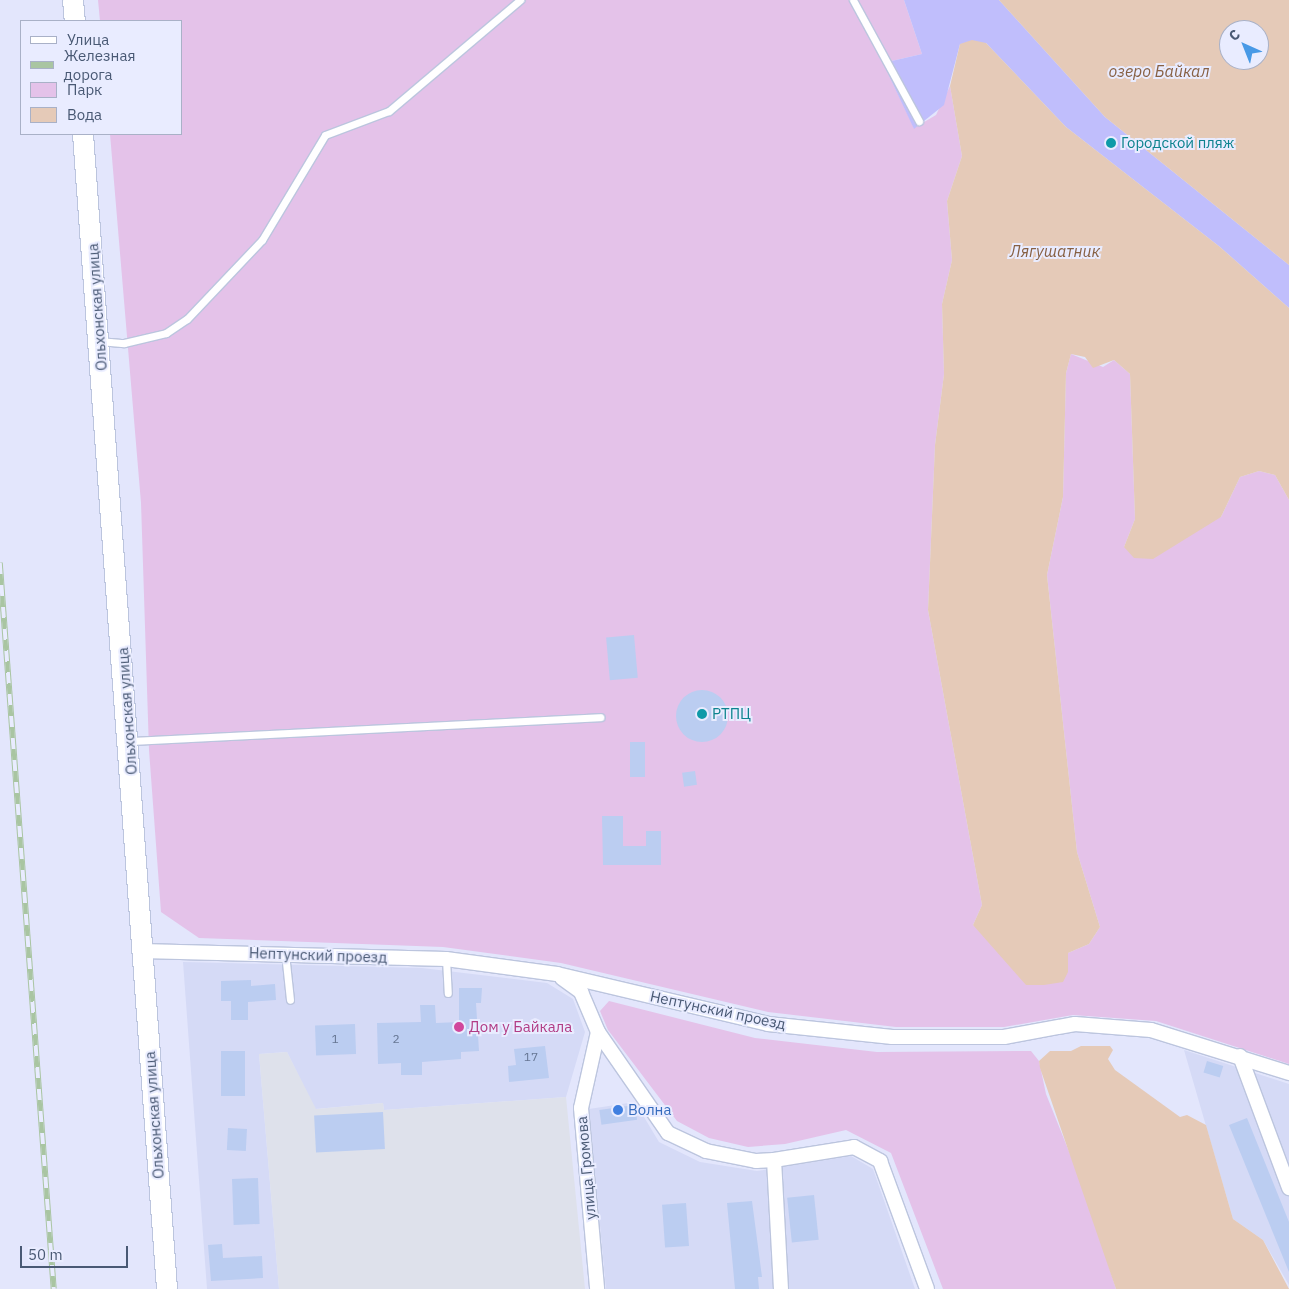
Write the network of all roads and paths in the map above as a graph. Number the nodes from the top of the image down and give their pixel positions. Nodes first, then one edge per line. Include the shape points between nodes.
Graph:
1 (74, 0) edge
2 (520, 0) edge
3 (853, 0) edge
4 (75, 20) edge
5 (919, 121) dead end
6 (84, 135) edge
7 (99, 341) junction
8 (600, 717) dead end
9 (130, 741) junction
10 (142, 951) junction
11 (285, 952) junction
12 (446, 959) junction
13 (557, 974) junction
14 (448, 993) dead end
15 (290, 1000) dead end
16 (598, 1032) junction
17 (1240, 1056) junction
18 (1289, 1073) edge
19 (774, 1160) junction
20 (1289, 1188) edge
21 (167, 1289) edge
22 (597, 1289) edge
23 (782, 1289) edge
24 (927, 1289) edge

1 - 4 street
2 - 7 lane via 389,111 325,135 262,240 187,319 166,333 124,343
3 - 5 lane
6 - 7 street, Ольхонская улица
7 - 9 street, Ольхонская улица
8 - 9 lane
9 - 10 street, Ольхонская улица
10 - 11 street, Нептунский проезд
10 - 21 street, Ольхонская улица
11 - 12 street, Нептунский проезд
11 - 15 lane
12 - 13 street, Нептунский проезд
12 - 14 lane
13 - 16 street via 581,992
13 - 17 street, Нептунский проезд via 768,1024 892,1037 958,1039 1004,1037 1075,1024 1151,1030
16 - 19 street via 668,1133 706,1151 756,1161
16 - 22 street, улица Громова via 581,1108
17 - 18 street, Нептунский проезд
17 - 20 street
19 - 23 street
19 - 24 street via 854,1147 880,1161

